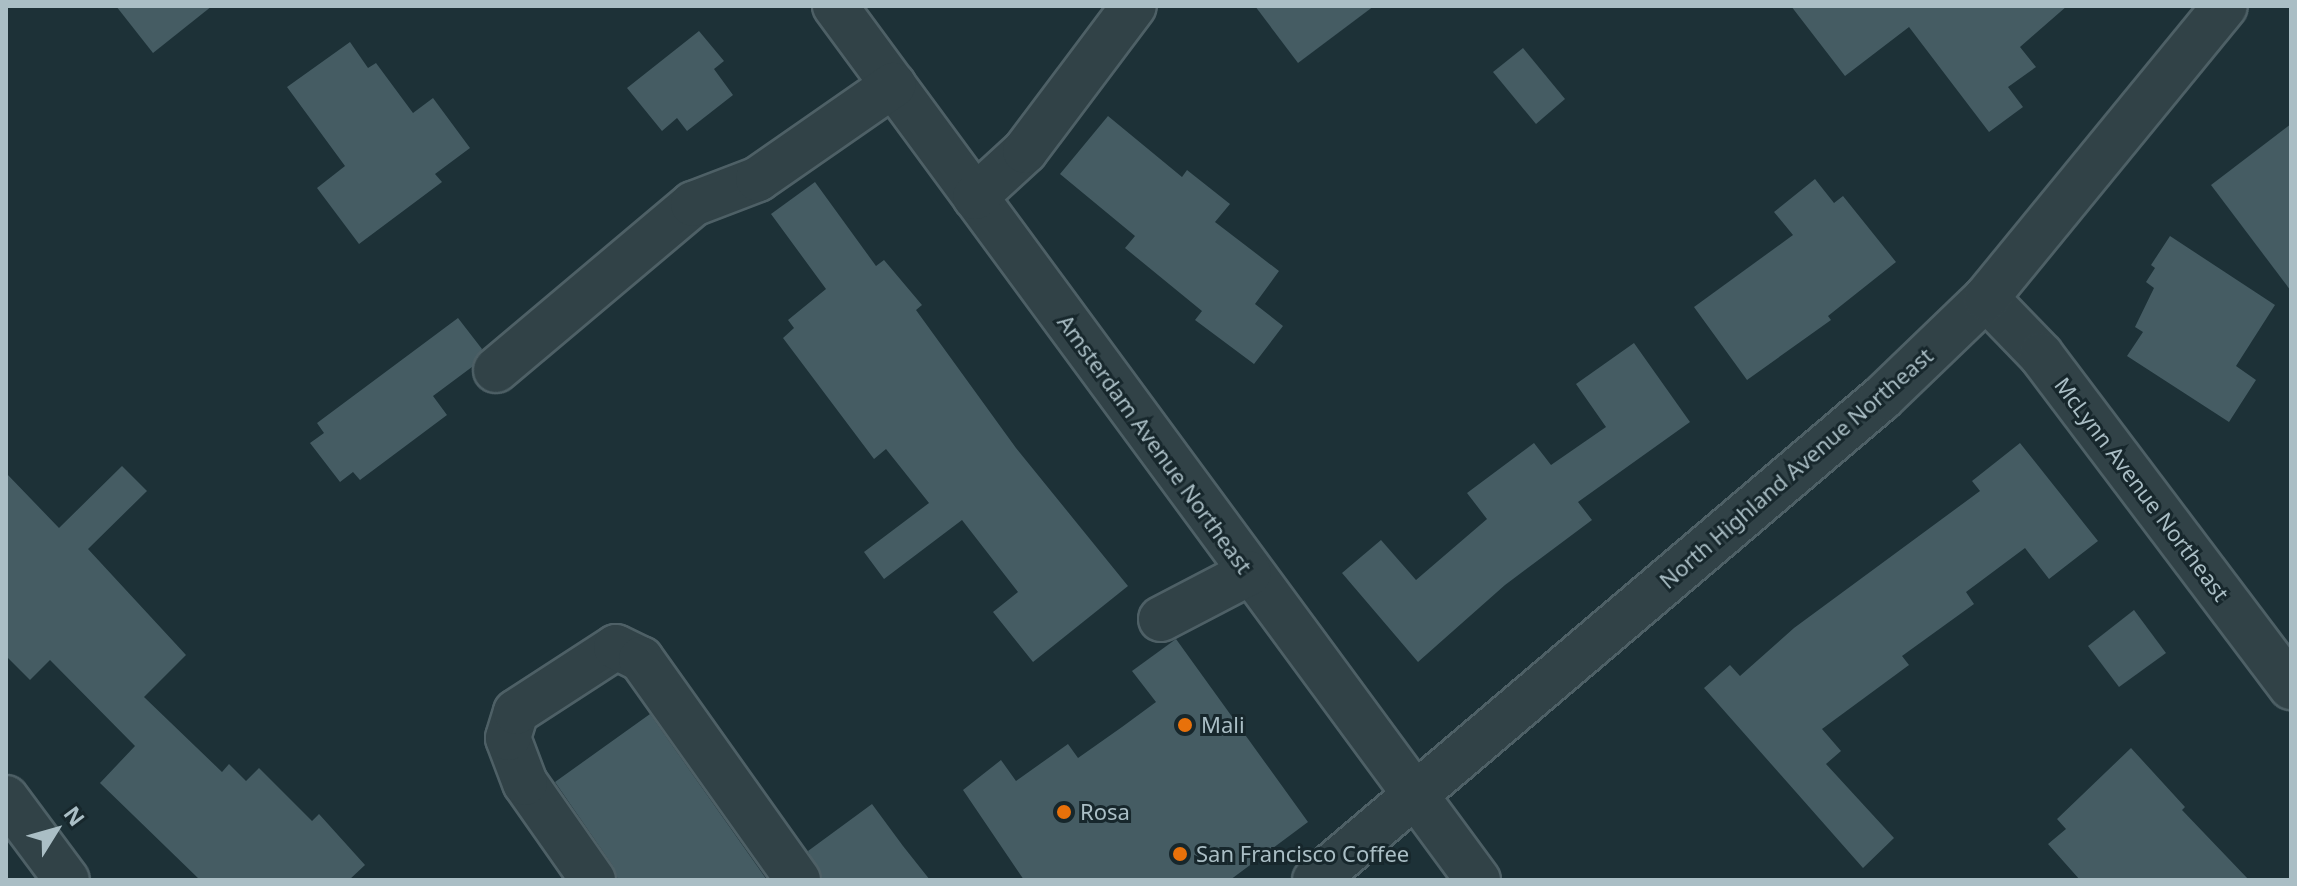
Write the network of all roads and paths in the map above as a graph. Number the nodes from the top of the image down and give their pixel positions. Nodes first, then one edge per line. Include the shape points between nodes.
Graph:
1 (835, 6) edge
2 (1134, 6) edge
3 (2225, 6) edge
4 (893, 85) junction
5 (975, 197) junction
6 (1986, 298) junction
7 (496, 370) dead end
8 (1249, 573) junction
9 (1161, 619) dead end
10 (2291, 687) edge
11 (1413, 796) junction
12 (6, 798) edge
13 (67, 880) edge
14 (593, 880) edge
15 (798, 880) edge
16 (1315, 880) edge
17 (1478, 880) edge

1 - 4 street, Amsterdam Avenue Northeast
2 - 5 street via 1025,151
3 - 6 street, North Highland Avenue Northeast
4 - 5 street, Amsterdam Avenue Northeast
4 - 7 street via 758,179 693,204
5 - 8 street, Amsterdam Avenue Northeast
6 - 10 street, McLynn Avenue Northeast via 2041,355
6 - 11 street, North Highland Avenue Northeast via 1882,398
8 - 9 street
8 - 11 street, Amsterdam Avenue Northeast
11 - 16 street, North Highland Avenue Northeast
11 - 17 street, Amsterdam Avenue Northeast
12 - 13 street
14 - 15 street via 525,783 508,738 516,712 616,647 641,659

